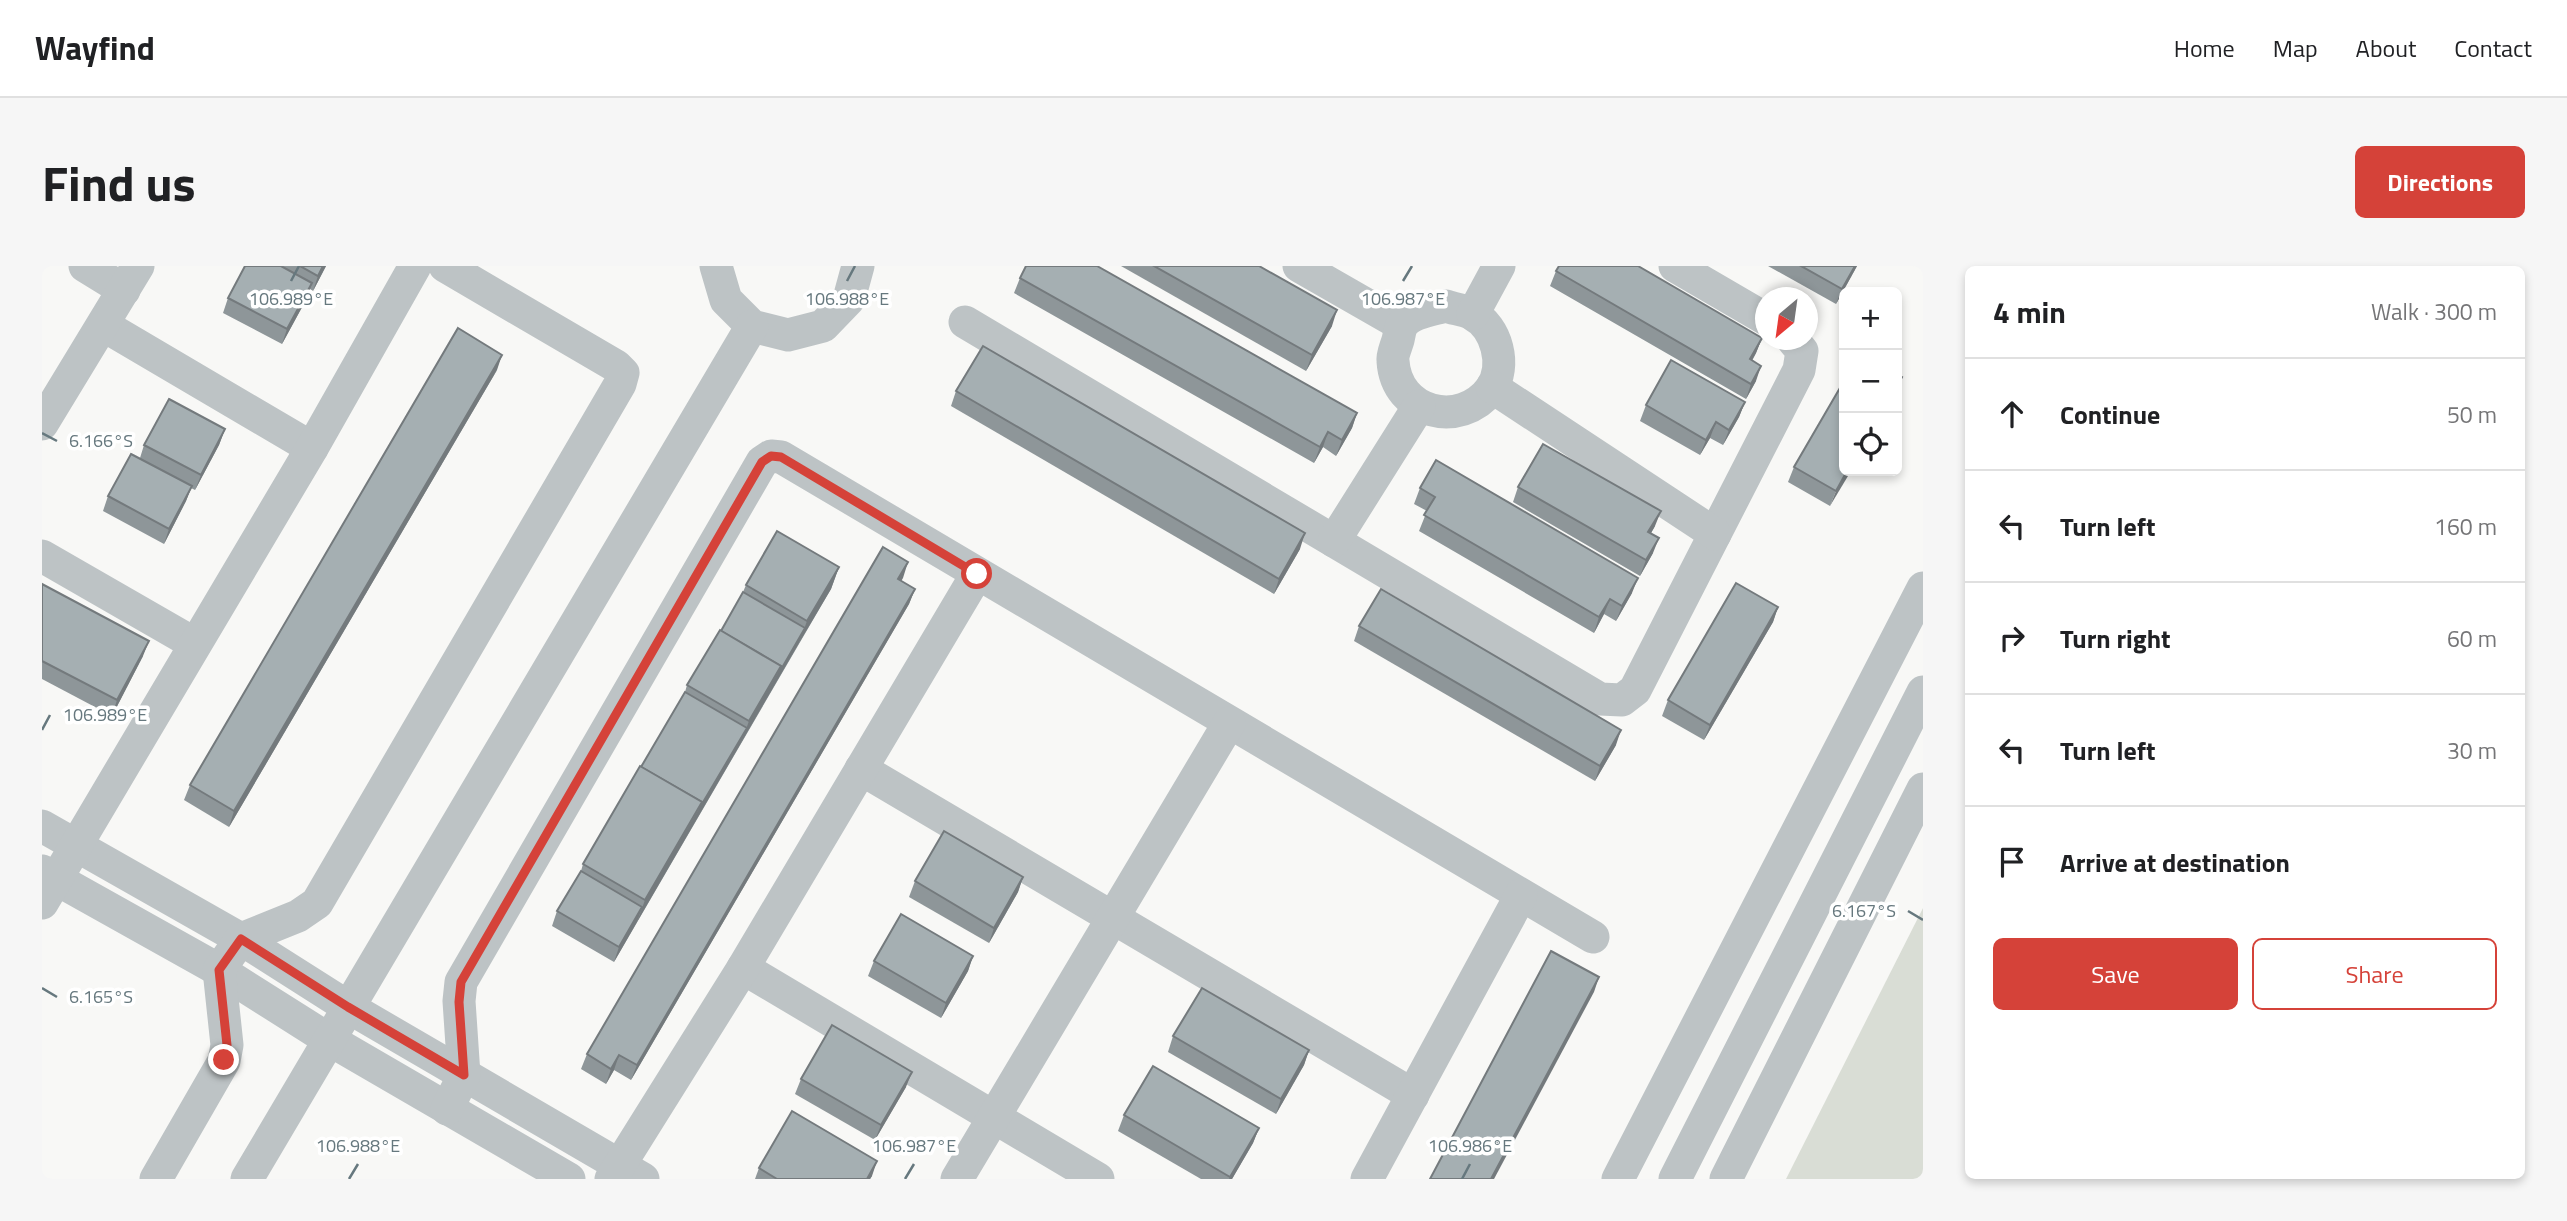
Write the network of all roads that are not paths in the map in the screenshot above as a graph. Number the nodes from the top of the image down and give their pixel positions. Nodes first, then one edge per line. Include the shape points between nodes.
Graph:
1 (85, 266) edge
2 (415, 266) edge
3 (445, 266) edge
4 (716, 266) edge
5 (858, 266) edge
6 (1299, 266) edge
7 (1499, 266) edge
8 (1675, 266) edge
9 (131, 278) edge
10 (1755, 313) edge
11 (1473, 314) junction
12 (965, 322) dead end
13 (103, 325) junction
14 (1402, 325) junction
15 (752, 326) junction
16 (1801, 350) edge
17 (1492, 387) junction
18 (1419, 406) junction
19 (42, 424) edge
20 (312, 447) junction
21 (1715, 534) junction
22 (1334, 541) junction
23 (42, 556) edge
24 (977, 574) junction
25 (1923, 588) edge
26 (195, 644) junction
27 (1923, 692) edge
28 (1229, 723) junction
29 (861, 769) junction
30 (1923, 789) edge
31 (42, 826) edge
32 (76, 846) junction
33 (47, 885) edge
34 (1521, 895) junction
35 (1113, 918) junction
36 (1593, 937) dead end
37 (241, 939) junction
38 (743, 968) junction
39 (219, 970) junction
40 (348, 1007) junction
41 (328, 1039) junction
42 (464, 1075) junction
43 (1413, 1095) junction
44 (447, 1109) junction
45 (994, 1117) junction
46 (625, 1174) edge
47 (156, 1179) edge
48 (247, 1179) edge
49 (569, 1179) edge
50 (957, 1179) edge
51 (1098, 1179) edge
52 (1367, 1179) edge
53 (1618, 1179) edge
54 (1675, 1179) edge
55 (1726, 1179) edge

1 - 9 street
2 - 20 street
3 - 37 street via 616,366 623,373 620,384 317,902 298,916
4 - 15 street via 726,300
5 - 15 street via 849,299 823,326 788,335
6 - 14 street
7 - 11 street
8 - 10 street
9 - 13 street
11 - 14 street via 1446,306 1419,313
11 - 17 street via 1492,334 1500,360
12 - 22 street
13 - 19 street
13 - 20 street
14 - 18 street via 1392,359 1399,386
15 - 40 street
16 - 21 street via 1799,370
17 - 18 street via 1472,406 1446,413
17 - 21 street
18 - 22 street
20 - 26 street
21 - 22 street via 1635,690 1622,700 1600,699
23 - 26 street
24 - 28 street
24 - 29 street
24 - 42 street via 781,457 771,456 762,462 461,982
25 - 53 street
26 - 32 street
27 - 54 street
28 - 34 street
28 - 35 street
29 - 35 street
29 - 38 street
30 - 55 street
31 - 32 street
32 - 33 street
32 - 37 street
33 - 39 street
34 - 36 street
34 - 43 street
35 - 43 street
35 - 45 street
37 - 39 street
37 - 40 street
38 - 45 street
38 - 46 street
39 - 41 street
39 - 47 street via 227,1045 224,1060
40 - 41 street
40 - 42 street
41 - 44 street
41 - 48 street
42 - 44 street
42 - 46 street
43 - 52 street
44 - 49 street
45 - 50 street
45 - 51 street

